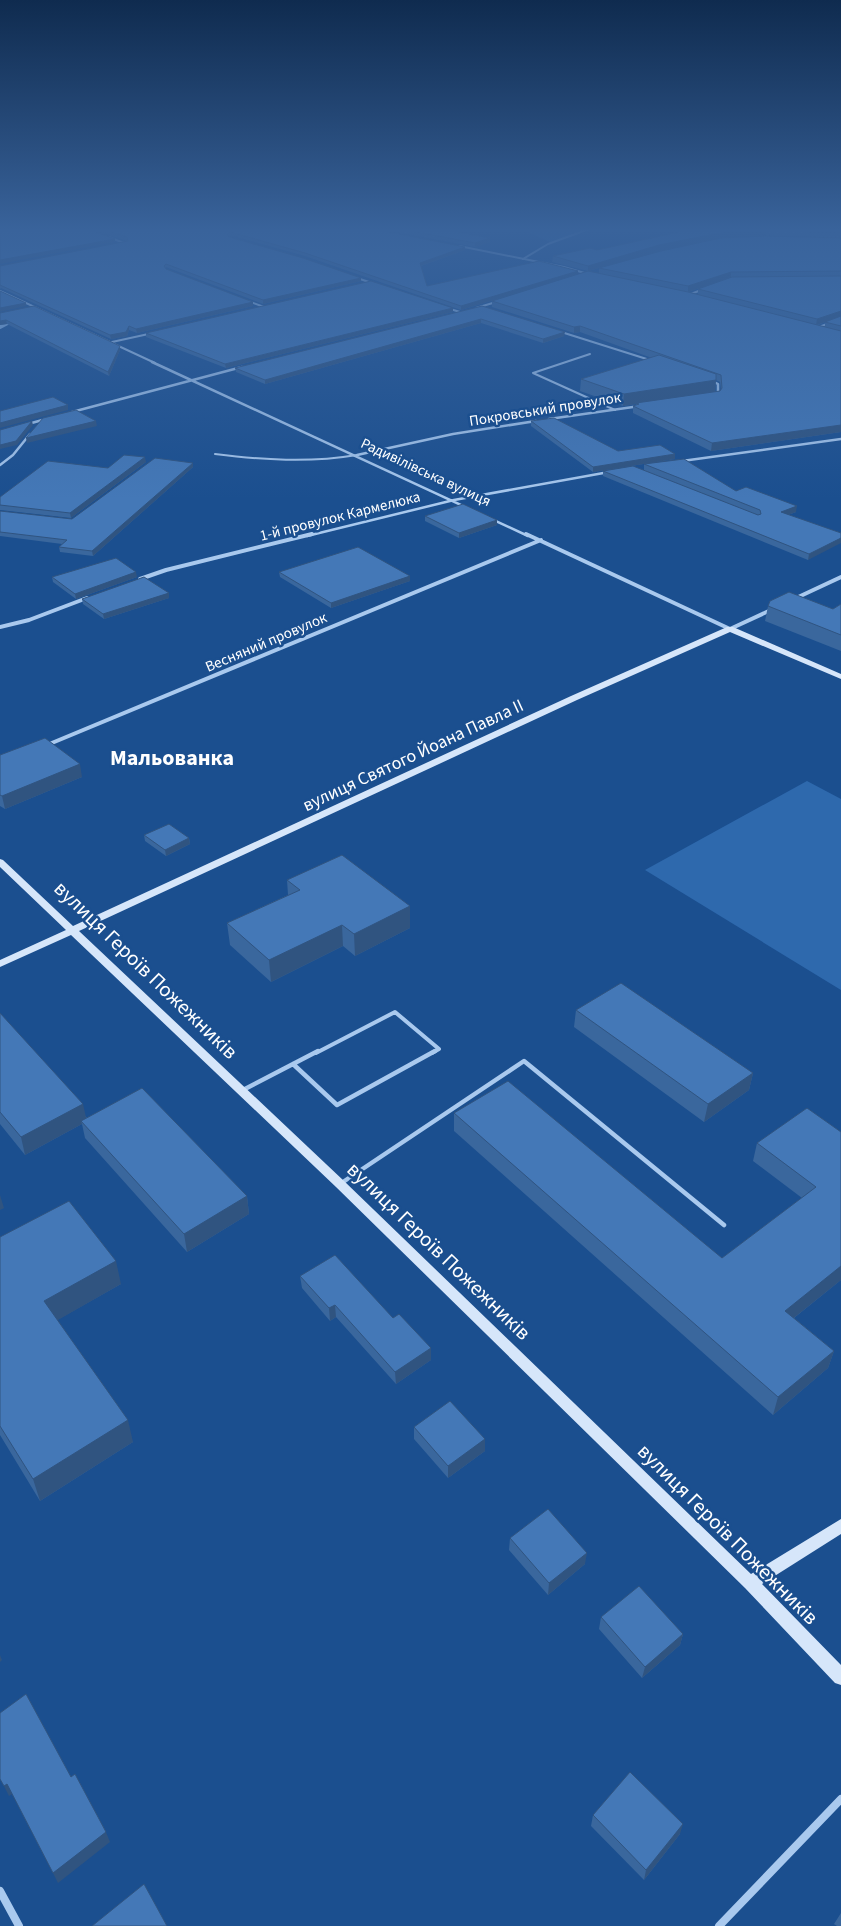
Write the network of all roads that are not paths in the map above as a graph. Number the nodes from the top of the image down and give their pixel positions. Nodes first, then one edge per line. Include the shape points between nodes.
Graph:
1 (62, 319) edge
2 (841, 320) edge
3 (556, 330) edge
4 (824, 330) edge
5 (160, 331) edge
6 (112, 342) junction
7 (590, 354) dead end
8 (659, 363) edge
9 (249, 365) edge
10 (705, 378) edge
11 (192, 379) junction
12 (708, 396) edge
13 (643, 406) edge
14 (615, 410) junction
15 (70, 412) edge
16 (51, 418) edge
17 (42, 420) junction
18 (547, 420) edge
19 (538, 421) edge
20 (25, 424) edge
21 (841, 439) edge
22 (215, 454) dead end
23 (357, 455) junction
24 (680, 462) edge
25 (0, 465) edge
26 (614, 472) edge
27 (454, 500) junction
28 (541, 540) junction
29 (841, 577) edge
30 (138, 580) edge
31 (93, 596) edge
32 (790, 601) edge
33 (782, 605) edge
34 (0, 627) edge
35 (730, 629) junction
36 (841, 677) edge
37 (46, 746) edge
38 (0, 862) edge
39 (74, 930) junction
40 (0, 964) edge
41 (293, 1064) junction
42 (241, 1091) junction
43 (340, 1184) junction
44 (724, 1225) dead end
45 (841, 1526) edge
46 (750, 1583) junction
47 (841, 1677) edge
48 (841, 1799) edge
49 (0, 1891) edge
50 (19, 1926) edge
51 (720, 1926) edge

1 - 6 street, Радивілівська вулиця
2 - 4 street via 816,328
3 - 8 street
5 - 6 street
6 - 11 street, Радивілівська вулиця
7 - 14 lane via 533,373
9 - 11 street
10 - 12 street via 718,384 718,395
11 - 15 street
11 - 23 street, Радивілівська вулиця
13 - 14 street, Покровський провулок
14 - 18 street, Покровський провулок
16 - 17 street
17 - 20 street
17 - 25 street via 13,455
19 - 23 street, Покровський провулок via 453,434
21 - 24 street
22 - 23 lane via 301,461
23 - 27 street, Радивілівська вулиця
26 - 27 street, 1-й провулок Кармелюка
27 - 28 street, Радивілівська вулиця
27 - 30 street, 1-й провулок Кармелюка via 166,570
28 - 35 street, Радивілівська вулиця
28 - 37 street, Весняний провулок
29 - 32 street
31 - 34 street
33 - 35 street, вулиця Святого Йоана Павла II
35 - 36 street, Радивілівська вулиця
35 - 39 street, вулиця Святого Йоана Павла II
38 - 39 street, вулиця Героїв Пожежників
39 - 40 street, вулиця Святого Йоана Павла II
39 - 42 street, вулиця Героїв Пожежників
41 - 41 lane via 395,1012 439,1049 337,1105
41 - 42 lane
42 - 43 street, вулиця Героїв Пожежників
43 - 44 lane via 524,1061
43 - 46 street, вулиця Героїв Пожежників
45 - 46 street
46 - 47 street, вулиця Героїв Пожежників
48 - 51 street
49 - 50 street

